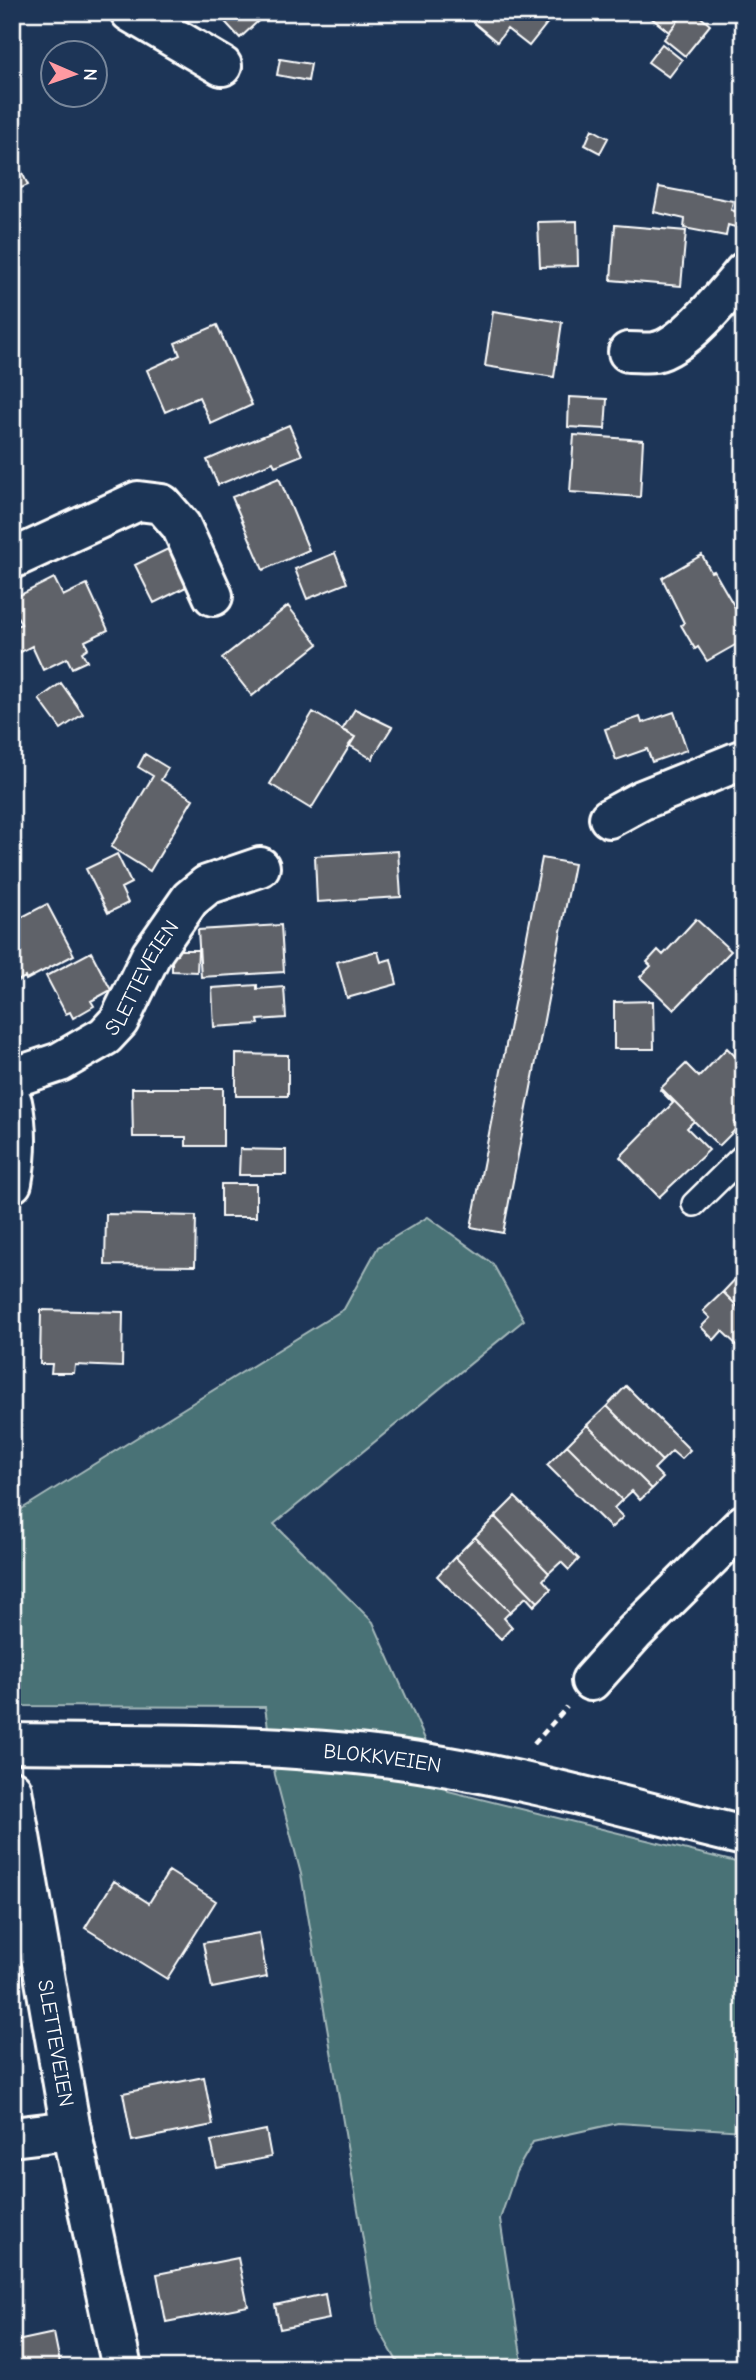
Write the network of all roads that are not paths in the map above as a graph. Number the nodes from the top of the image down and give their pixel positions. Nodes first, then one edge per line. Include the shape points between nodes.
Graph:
1 (130, 12) edge
2 (222, 66) dead end
3 (744, 272) edge
4 (628, 352) dead end
5 (12, 559) edge
6 (213, 596) dead end
7 (744, 759) edge
8 (609, 818) dead end
9 (260, 867) dead end
10 (12, 1078) edge
11 (12, 1102) edge
12 (744, 1155) edge
13 (12, 1183) edge
14 (694, 1204) dead end
15 (744, 1524) edge
16 (590, 1681) road end
17 (12, 1743) edge
18 (12, 1790) edge
19 (744, 1836) edge
20 (71, 2130) junction
21 (12, 2137) edge
22 (122, 2368) edge

1 - 2 street
3 - 4 street via 687,334 657,352
5 - 6 street via 138,501 162,504 181,526
7 - 8 street
9 - 10 street, SLETTEVEIEN via 207,885 190,899 151,956 119,1021 105,1036 60,1062
11 - 13 street via 17,1156
12 - 14 lane
15 - 16 street
17 - 19 street, BLOKKVEIEN via 262,1747 406,1760 501,1777
18 - 20 street, SLETTEVEIEN
20 - 21 street, SLETTEVEIEN
20 - 22 street, SLETTEVEIEN

